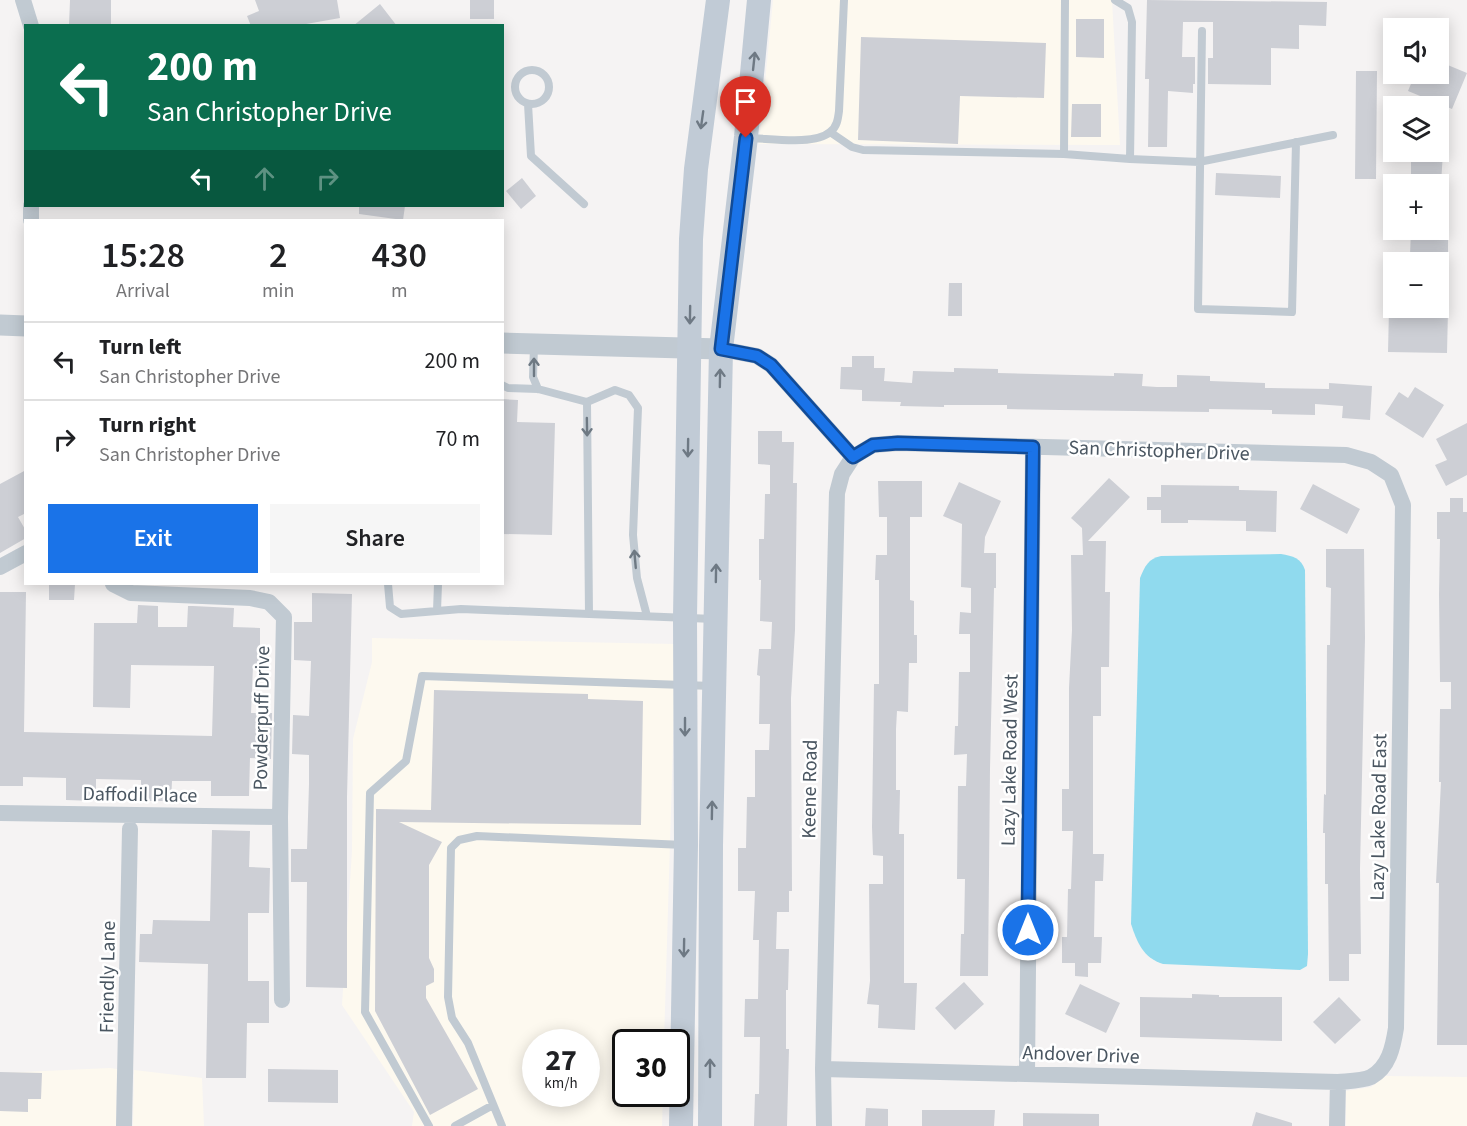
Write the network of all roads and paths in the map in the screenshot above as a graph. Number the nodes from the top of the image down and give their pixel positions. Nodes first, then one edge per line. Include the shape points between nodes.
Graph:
1 (23, 0) edge
2 (718, 0) edge
3 (759, 0) edge
4 (844, 0) edge
5 (1065, 0) edge
6 (1115, 0) edge
7 (30, 24) edge
8 (1202, 31) dead end
9 (528, 104) junction
10 (830, 132) junction
11 (1333, 135) dead end
12 (746, 138) junction
13 (1296, 142) junction
14 (1064, 154) junction
15 (1130, 159) junction
16 (1199, 162) junction
17 (584, 204) dead end
18 (0, 325) edge
19 (24, 326) edge
20 (504, 343) edge
21 (534, 344) junction
22 (689, 348) junction
23 (721, 349) junction
24 (504, 386) edge
25 (538, 389) junction
26 (587, 402) junction
27 (1033, 447) junction
28 (853, 457) junction
29 (1392, 475) joint
30 (24, 554) edge
31 (0, 567) edge
32 (115, 585) edge
33 (388, 585) edge
34 (438, 585) edge
35 (437, 611) junction
36 (589, 614) junction
37 (647, 616) junction
38 (685, 618) junction
39 (715, 619) junction
40 (685, 685) junction
41 (714, 686) junction
42 (0, 813) edge
43 (280, 817) junction
44 (130, 829) dead end
45 (698, 845) junction
46 (282, 1000) dead end
47 (823, 1069) junction
48 (1028, 1073) junction
49 (1338, 1082) junction
50 (493, 1105) junction
51 (124, 1126) edge
52 (429, 1126) edge
53 (455, 1126) edge
54 (502, 1126) edge
55 (681, 1126) edge
56 (710, 1126) edge
57 (824, 1126) edge
58 (1337, 1126) edge

1 - 7 street
2 -> 22 main road via 696,169
12 -> 3 main road
4 - 10 lane via 839,111 837,124
5 - 14 lane
6 - 15 lane via 1128,8 1132,22
8 - 16 lane
9 - 9 lane via 514,88 521,73 531,69 546,77 549,88 540,102
9 - 17 lane via 531,156
10 - 12 lane via 809,140
10 - 14 lane via 863,150
11 - 13 lane
12 - 23 main road
13 - 16 lane
13 - 16 lane via 1292,312 1197,309
14 - 15 lane
15 - 16 lane
18 - 19 street
20 - 21 street
21 - 22 street
25 -> 21 lane via 533,377
22 - 23 street
22 -> 38 main road
23 - 28 street via 757,356 771,365
39 -> 23 main road
24 - 25 lane
25 - 26 lane
26 -> 36 lane
37 -> 26 lane via 637,578 633,534 638,408 628,395 615,390
27 - 28 street, San Christopher Drive via 898,443 873,445
27 - 29 street, San Christopher Drive via 1346,455 1371,462
27 - 48 street, Lazy Lake Road West
28 - 47 street, Keene Road via 842,474 837,493
29 - 49 street, Lazy Lake Road East via 1403,505 1396,1028 1392,1051 1382,1068 1370,1078
30 - 31 street
32 - 43 street, Powderpuff Drive via 131,593 250,598 269,602 284,617
33 - 35 lane via 388,601 394,612
34 - 35 lane
35 - 36 lane
36 - 37 lane
37 - 38 lane
38 - 39 lane
38 - 40 main road
39 - 41 main road
40 - 41 lane
40 -> 45 main road
40 - 52 lane via 422,676 406,761 370,793 365,1012
45 -> 41 main road
42 - 43 street, Daffodil Place
43 - 46 street, Powderpuff Drive
44 - 51 street, Friendly Lane
45 - 50 lane via 477,836 459,840 451,848 448,997 452,1018 468,1043
45 -> 55 main road
56 -> 45 main road
47 - 48 street, Andover Drive
47 - 57 street, Keene Road
48 - 49 street, Andover Drive
49 - 58 street
50 - 53 lane
50 - 54 lane

